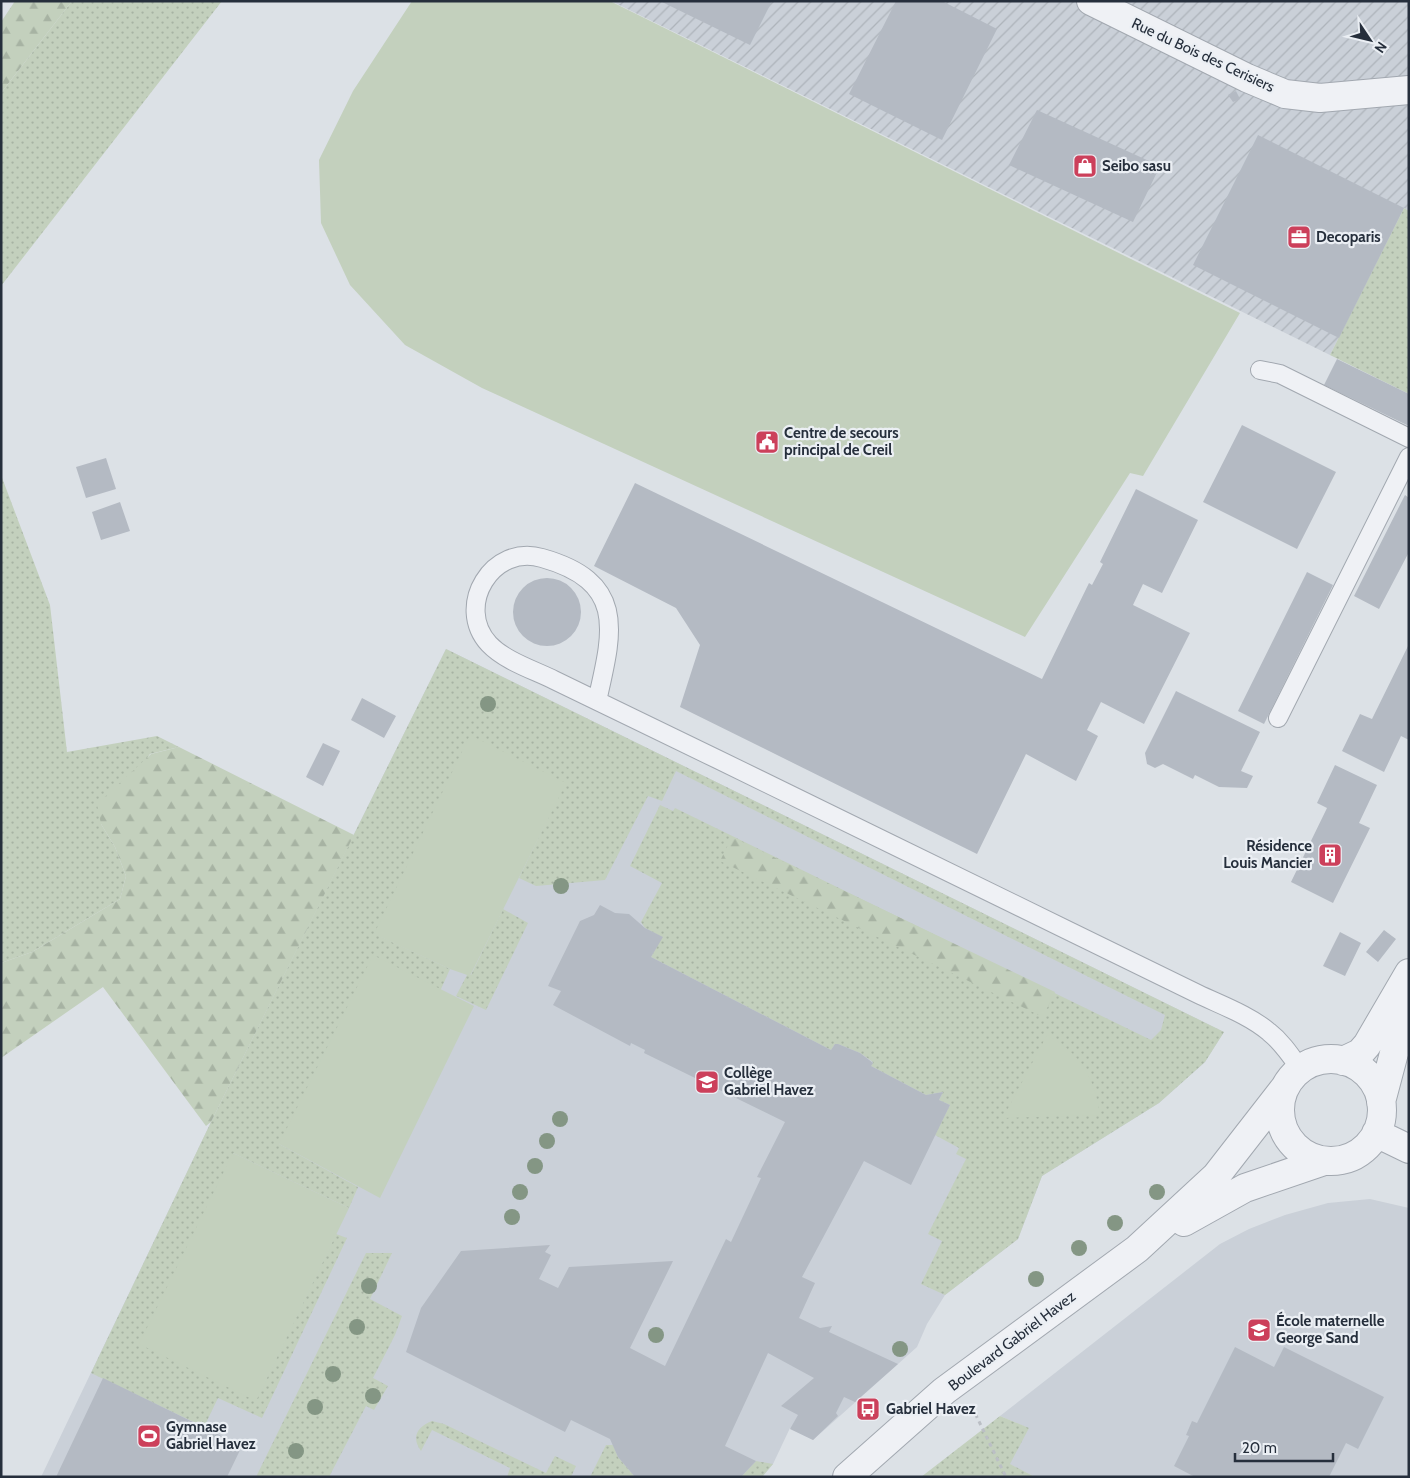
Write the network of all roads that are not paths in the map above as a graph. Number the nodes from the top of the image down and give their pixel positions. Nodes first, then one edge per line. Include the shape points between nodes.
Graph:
1 (1091, 1) edge
2 (1409, 90) edge
3 (1260, 370) dead end
4 (1409, 438) edge
5 (1409, 457) edge
6 (597, 701) junction
7 (1278, 718) dead end
8 (1409, 973) edge
9 (1409, 1015) edge
10 (1343, 1061) junction
11 (1294, 1078) junction
12 (1381, 1102) junction
13 (1376, 1133) junction
14 (1409, 1149) edge
15 (1324, 1161) junction
16 (1137, 1249) junction
17 (847, 1477) edge

1 - 2 street, Rue du Bois des Cerisiers via 1285,94 1320,98
3 - 4 lane via 1280,374
5 - 7 lane
6 - 6 lane via 606,655 609,612 598,589 586,577 534,555 516,556 499,564 486,576 478,593 475,611 479,629 489,644 504,655
6 - 11 lane via 1257,1023 1283,1045
8 - 10 street via 1367,1045 1360,1053
9 - 12 street via 1394,1053
10 - 11 street via 1321,1060
10 - 12 street via 1368,1076 1377,1088
11 - 15 street via 1280,1108 1284,1130 1303,1153
11 - 16 street, Boulevard Gabriel Havez via 1216,1176
12 - 13 street via 1381,1118
13 - 14 street
13 - 15 street via 1355,1155
15 - 16 street, Boulevard Gabriel Havez via 1245,1188
16 - 17 street, Boulevard Gabriel Havez via 944,1391

